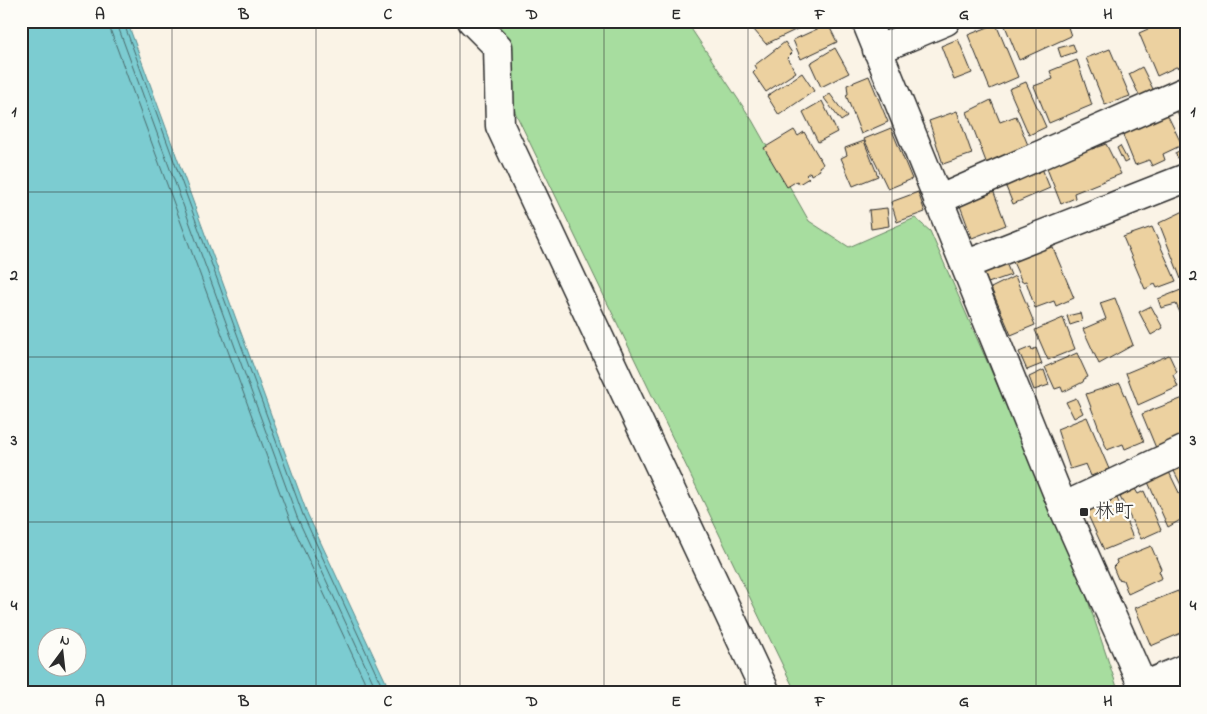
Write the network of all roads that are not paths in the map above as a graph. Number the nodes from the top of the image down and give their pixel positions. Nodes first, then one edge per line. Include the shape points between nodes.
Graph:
1 (472, 21) edge
2 (866, 21) edge
3 (946, 21) edge
4 (878, 50) junction
5 (1186, 91) edge
6 (1186, 178) edge
7 (938, 200) junction
8 (965, 265) junction
9 (1186, 449) edge
10 (1063, 507) junction
11 (1186, 668) edge
12 (1145, 689) edge
13 (766, 693) edge

1 - 13 street via 498,47 500,126
2 - 4 street
3 - 4 street
4 - 7 street
5 - 7 street
6 - 8 street
7 - 8 street
8 - 10 street
9 - 10 street
10 - 12 street
11 - 12 street

